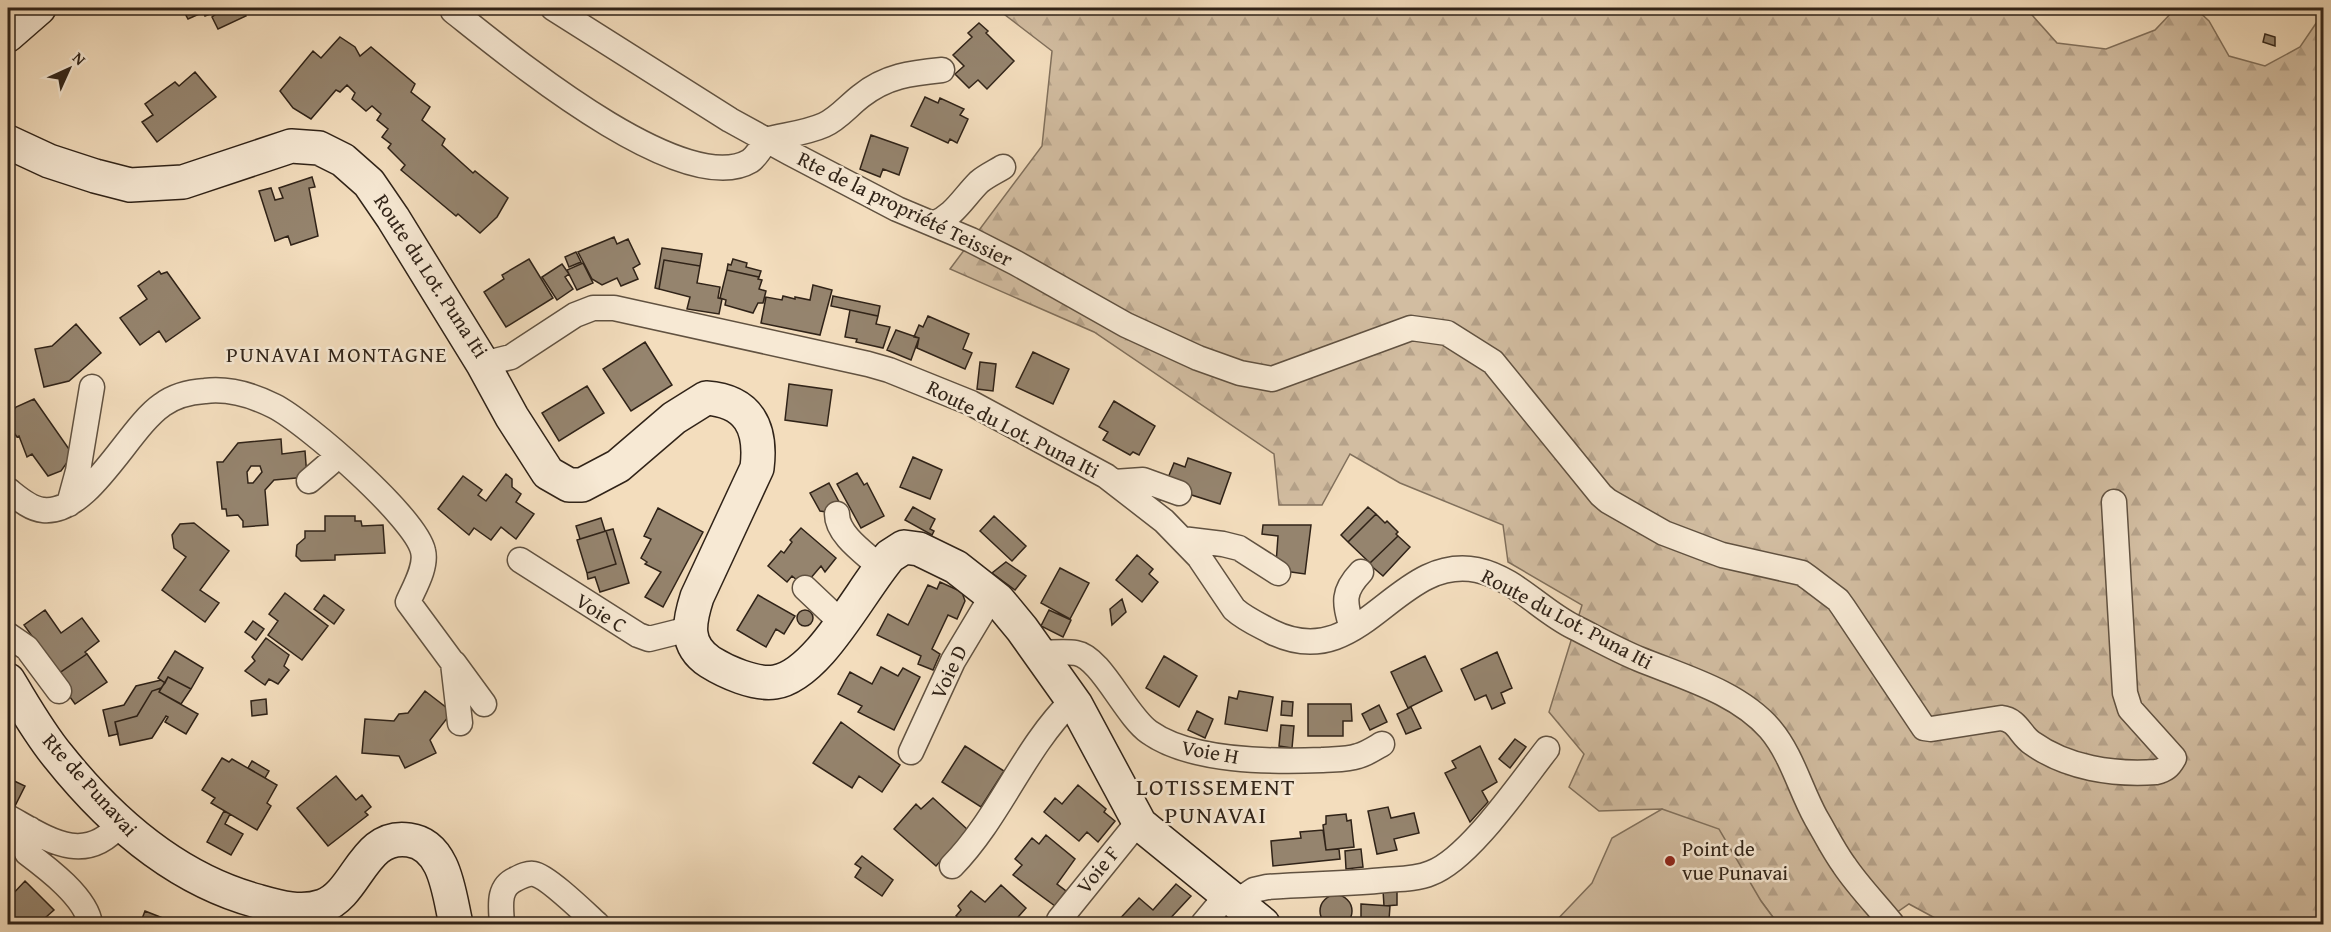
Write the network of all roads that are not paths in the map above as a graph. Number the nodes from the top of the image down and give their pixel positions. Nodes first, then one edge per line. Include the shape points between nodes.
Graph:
1 (39, 8) edge
2 (553, 8) edge
3 (453, 11) dead end
4 (8, 35) edge
5 (942, 70) dead end
6 (766, 140) junction
7 (8, 142) edge
8 (1003, 167) dead end
9 (933, 224) junction
10 (483, 364) junction
11 (92, 387) dead end
12 (335, 452) junction
13 (309, 481) dead end
14 (1114, 482) junction
15 (8, 490) edge
16 (1179, 493) dead end
17 (2114, 502) dead end
18 (69, 504) junction
19 (837, 514) dead end
20 (1182, 539) junction
21 (520, 560) dead end
22 (880, 567) junction
23 (1361, 572) dead end
24 (1278, 573) dead end
25 (805, 588) dead end
26 (992, 596) junction
27 (842, 623) junction
28 (689, 629) junction
29 (1352, 629) junction
30 (8, 635) edge
31 (1039, 653) junction
32 (453, 663) junction
33 (8, 680) edge
34 (59, 691) dead end
35 (1072, 701) junction
36 (484, 704) dead end
37 (459, 723) dead end
38 (1382, 744) dead end
39 (1546, 749) dead end
40 (911, 752) dead end
41 (8, 817) edge
42 (1138, 821) junction
43 (120, 824) junction
44 (30, 829) junction
45 (952, 866) dead end
46 (1232, 898) junction
47 (1059, 920) dead end
48 (90, 924) edge
49 (456, 924) edge
50 (502, 924) edge
51 (597, 924) edge
52 (1203, 924) edge
53 (1263, 924) edge
54 (1892, 924) edge

1 - 4 main road
2 - 6 street, Rte de la propriété Teissier
3 - 6 street via 539,78 607,124 658,151 682,160 727,167 752,160
5 - 6 street via 904,74 885,81 827,124
6 - 9 street, Rte de la propriété Teissier
7 - 10 main road, Route du Lot. Puna Iti via 49,161 130,185 183,182 291,146 319,148 343,160 369,183
8 - 9 street via 981,180 954,211
9 - 17 street, Rte de la propriété Teissier via 1016,263 1126,325 1240,373 1272,378 1411,328 1447,333 1493,362 1608,501 1664,533 1722,555 1802,573 1838,600 1925,728 2008,718 2032,743 2073,765 2156,772 2164,770 2174,758 2130,709 2125,693
10 - 14 street, Route du Lot. Puna Iti via 511,357 575,315 593,308 614,308 890,370 971,403
10 - 28 main road via 548,473 569,485 582,485 618,466 674,418 706,398 728,402 749,416 759,448 757,468 697,597
11 - 18 street
12 - 13 street via 330,463
12 - 18 street via 278,408 251,396 229,390 196,392 161,405 99,477
12 - 32 street via 416,534 424,552 408,602
14 - 16 street via 1143,480
14 - 20 street, Route du Lot. Puna Iti
15 - 18 street via 42,510
19 - 22 street via 844,532
20 - 24 street via 1239,548
20 - 29 street, Route du Lot. Puna Iti via 1234,609 1253,622 1280,635 1312,642 1345,635
21 - 28 street, Voie C via 638,635 649,639
22 - 26 main road via 904,547 919,549 956,567
22 - 27 main road
23 - 29 street via 1346,593
25 - 27 street
26 - 31 main road
26 - 40 street, Voie D via 953,661
27 - 28 main road via 802,669 774,682 738,675 709,662 693,644
29 - 54 street, Route du Lot. Puna Iti via 1404,590 1444,570 1478,571 1507,583 1569,625 1739,703 1770,730 1785,751 1843,864
30 - 34 street via 27,648
31 - 35 main road
31 - 38 street, Voie H via 1077,653 1087,657 1147,731 1170,745 1196,752 1279,762 1357,757
32 - 36 street
32 - 37 street
33 - 43 main road, Rte de Punavai via 57,756
35 - 42 main road
35 - 45 street via 1054,719 972,846
39 - 46 street via 1488,824 1453,859 1431,873 1380,881 1267,887
41 - 44 street
42 - 46 main road
42 - 47 street, Voie F
43 - 44 street via 98,842 81,848 64,846
43 - 49 main road, Rte de Punavai via 145,845 208,882 289,910 324,906 345,889 384,843 411,840 430,849 438,859
44 - 48 street via 23,845 27,853 75,896
46 - 52 street
46 - 53 main road
50 - 51 street via 500,901 505,887 528,874 540,876

